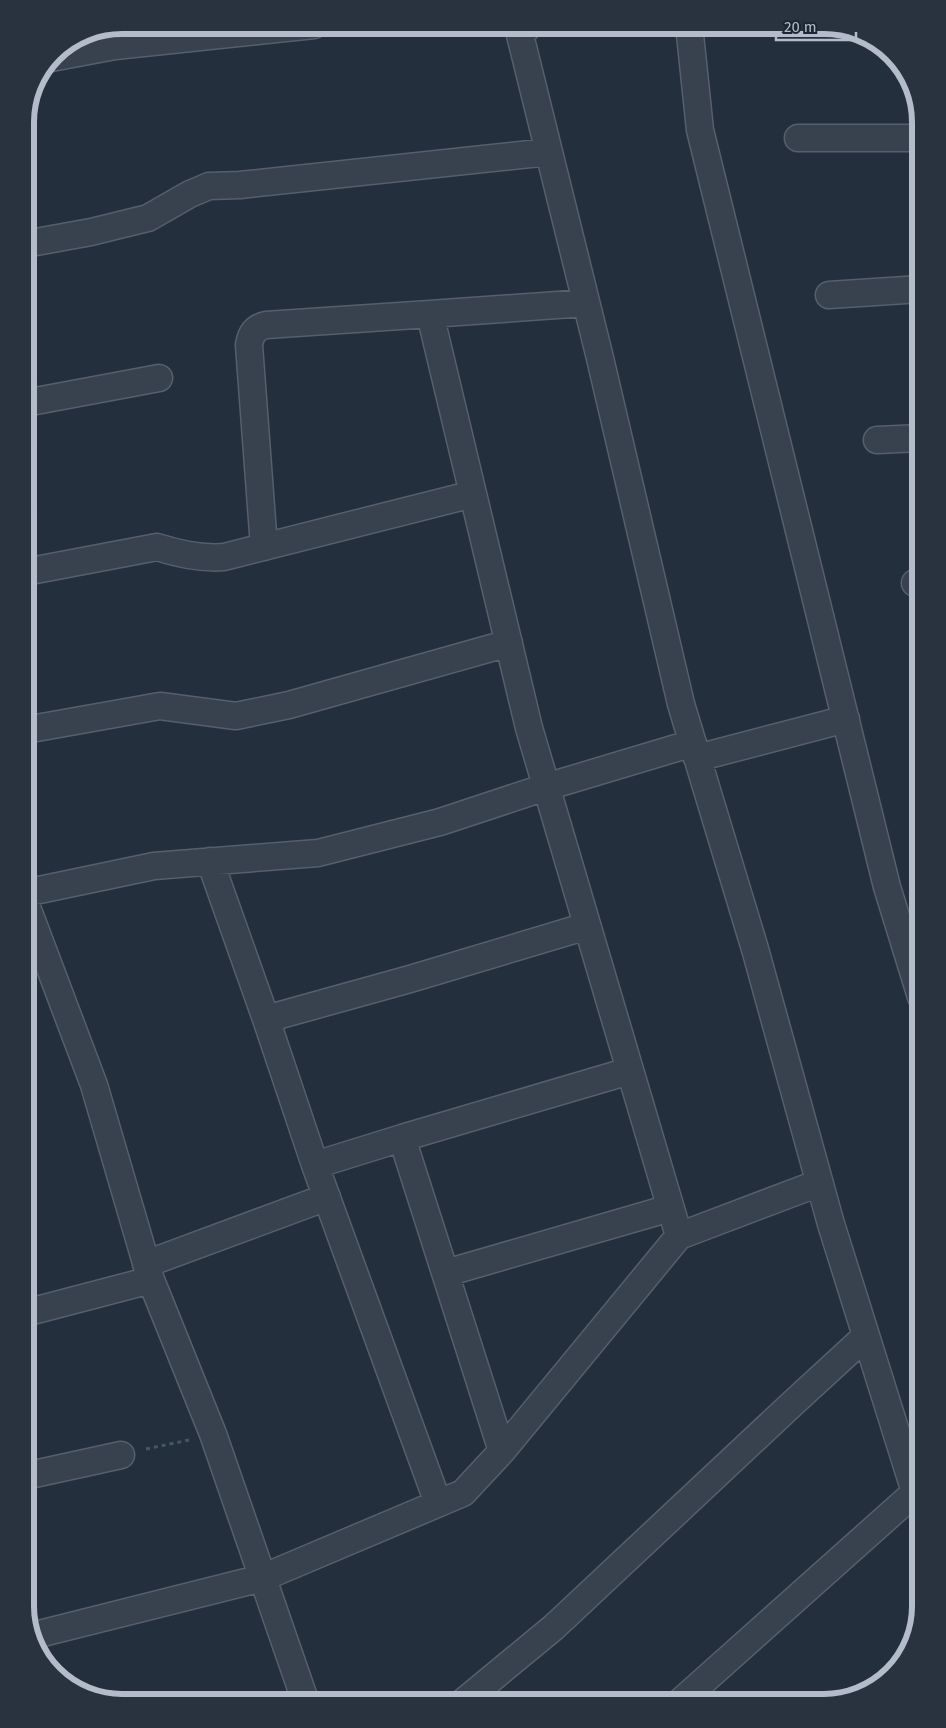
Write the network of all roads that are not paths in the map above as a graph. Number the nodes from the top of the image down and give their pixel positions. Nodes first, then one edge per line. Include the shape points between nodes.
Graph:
1 (211, 34) edge
2 (521, 34) edge
3 (689, 34) edge
4 (65, 55) edge
5 (798, 138) dead end
6 (912, 138) edge
7 (548, 152) junction
8 (34, 242) edge
9 (912, 290) edge
10 (829, 295) dead end
11 (586, 303) junction
12 (430, 314) junction
13 (159, 378) dead end
14 (34, 401) edge
15 (912, 438) edge
16 (877, 440) dead end
17 (473, 494) junction
18 (264, 547) junction
19 (34, 570) edge
20 (509, 643) junction
21 (846, 719) junction
22 (34, 728) edge
23 (695, 750) junction
24 (546, 787) junction
25 (210, 861) junction
26 (34, 891) edge
27 (34, 926) edge
28 (587, 926) junction
29 (912, 968) edge
30 (266, 1019) junction
31 (629, 1071) junction
32 (402, 1138) junction
33 (315, 1165) junction
34 (820, 1183) junction
35 (327, 1197) junction
36 (670, 1208) junction
37 (679, 1236) junction
38 (149, 1272) junction
39 (446, 1273) junction
40 (34, 1310) edge
41 (866, 1336) junction
42 (502, 1451) junction
43 (121, 1455) road end
44 (34, 1474) edge
45 (912, 1483) edge
46 (912, 1499) edge
47 (438, 1503) junction
48 (262, 1578) junction
49 (38, 1634) edge
50 (303, 1694) edge
51 (473, 1694) edge
52 (689, 1694) edge

1 - 4 street
2 - 7 street
3 - 21 street via 700,130
5 - 6 street
7 - 8 street via 209,186 148,218
7 - 11 street
9 - 10 street
11 - 12 street
11 - 23 street via 679,695
12 - 17 street
12 - 18 street via 266,325 257,327 251,335 249,345
13 - 14 street
15 - 16 street
17 - 18 street
17 - 20 street
18 - 19 street via 206,558 157,547
20 - 22 street via 289,705 236,716 160,706
20 - 24 street
21 - 23 street
21 - 29 street via 887,887
23 - 24 street
23 - 34 street
24 - 25 street via 440,822 318,853
24 - 28 street
25 - 26 street via 154,866
25 - 30 street
27 - 38 street via 94,1085
28 - 30 street
28 - 31 street
30 - 33 street
31 - 32 street
31 - 36 street
32 - 33 street
32 - 39 street
33 - 35 street
34 - 37 street
34 - 41 street
35 - 38 street
35 - 47 street
36 - 37 street
36 - 39 street
37 - 42 street
38 - 40 street
38 - 48 street via 213,1434
39 - 42 street
41 - 45 street
41 - 51 street via 554,1626
42 - 47 street via 462,1492
43 - 44 street
46 - 52 street
47 - 48 street
48 - 49 street
48 - 50 street

